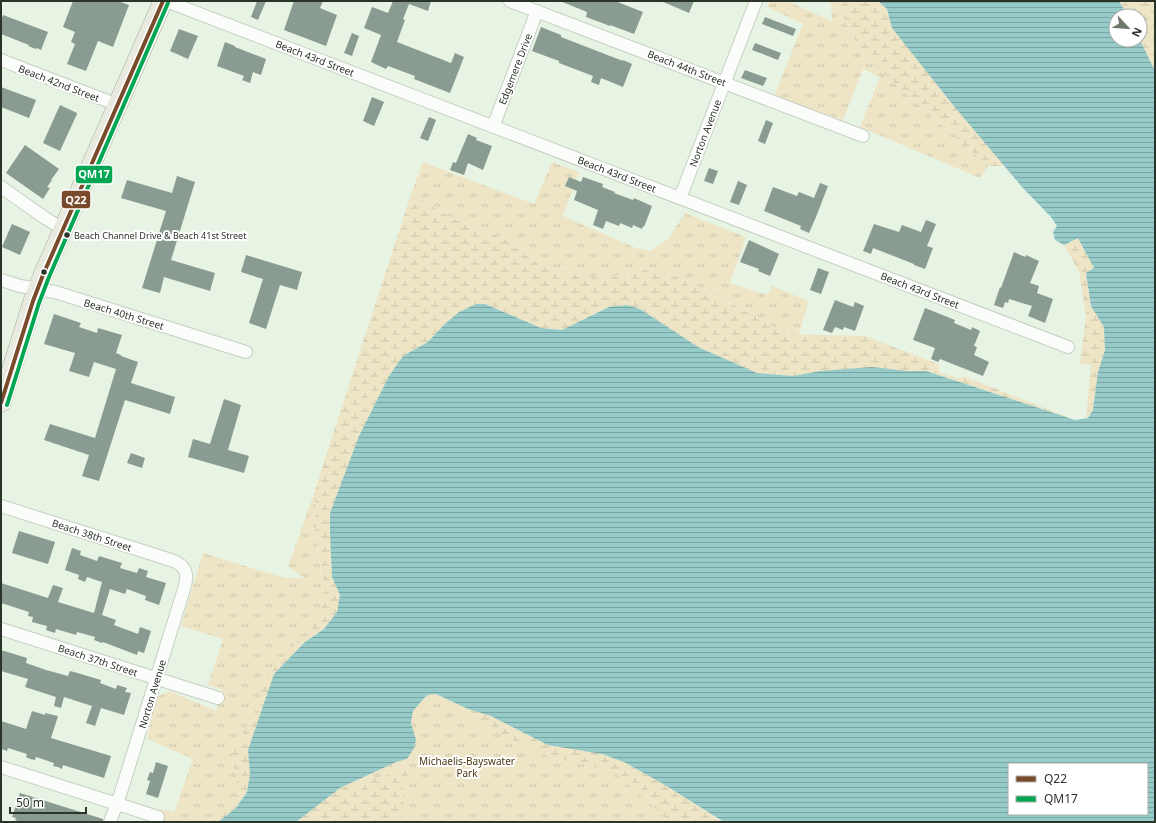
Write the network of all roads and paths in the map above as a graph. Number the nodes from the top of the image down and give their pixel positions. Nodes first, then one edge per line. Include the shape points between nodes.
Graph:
1 (162, 1) edge
2 (166, 1) edge
3 (510, 1) edge
4 (756, 1) edge
5 (537, 11) junction
6 (1, 60) edge
7 (725, 83) junction
8 (118, 105) junction
9 (493, 127) junction
10 (863, 136) dead end
11 (1, 187) edge
12 (680, 198) junction
13 (63, 228) junction
14 (1, 280) edge
15 (37, 289) junction
16 (1068, 347) dead end
17 (246, 352) dead end
18 (2, 395) edge
19 (1, 506) edge
20 (181, 566) joint
21 (1, 629) edge
22 (157, 678) junction
23 (218, 698) dead end
24 (1, 767) edge
25 (117, 804) junction
26 (158, 817) dead end
27 (110, 822) edge

1 - 8 main road
2 - 9 street, Beach 43rd Street
3 - 5 street, Beach 44th Street
4 - 7 street, Norton Avenue
5 - 7 street, Beach 44th Street
5 - 9 street, Edgemere Drive
6 - 8 street, Beach 42nd Street
7 - 10 street, Beach 44th Street
7 - 12 street, Norton Avenue
8 - 13 main road
9 - 12 street, Beach 43rd Street
11 - 13 street
12 - 16 street, Beach 43rd Street
13 - 15 main road
14 - 15 street, Beach 40th Street
15 - 17 street, Beach 40th Street via 55,292
15 - 18 main road
19 - 20 street, Beach 38th Street via 171,560
20 - 22 street, Norton Avenue via 186,575 186,584
21 - 22 street, Beach 37th Street
22 - 23 street, Beach 37th Street
22 - 25 street, Norton Avenue
24 - 25 street
25 - 26 street
25 - 27 street, Norton Avenue

